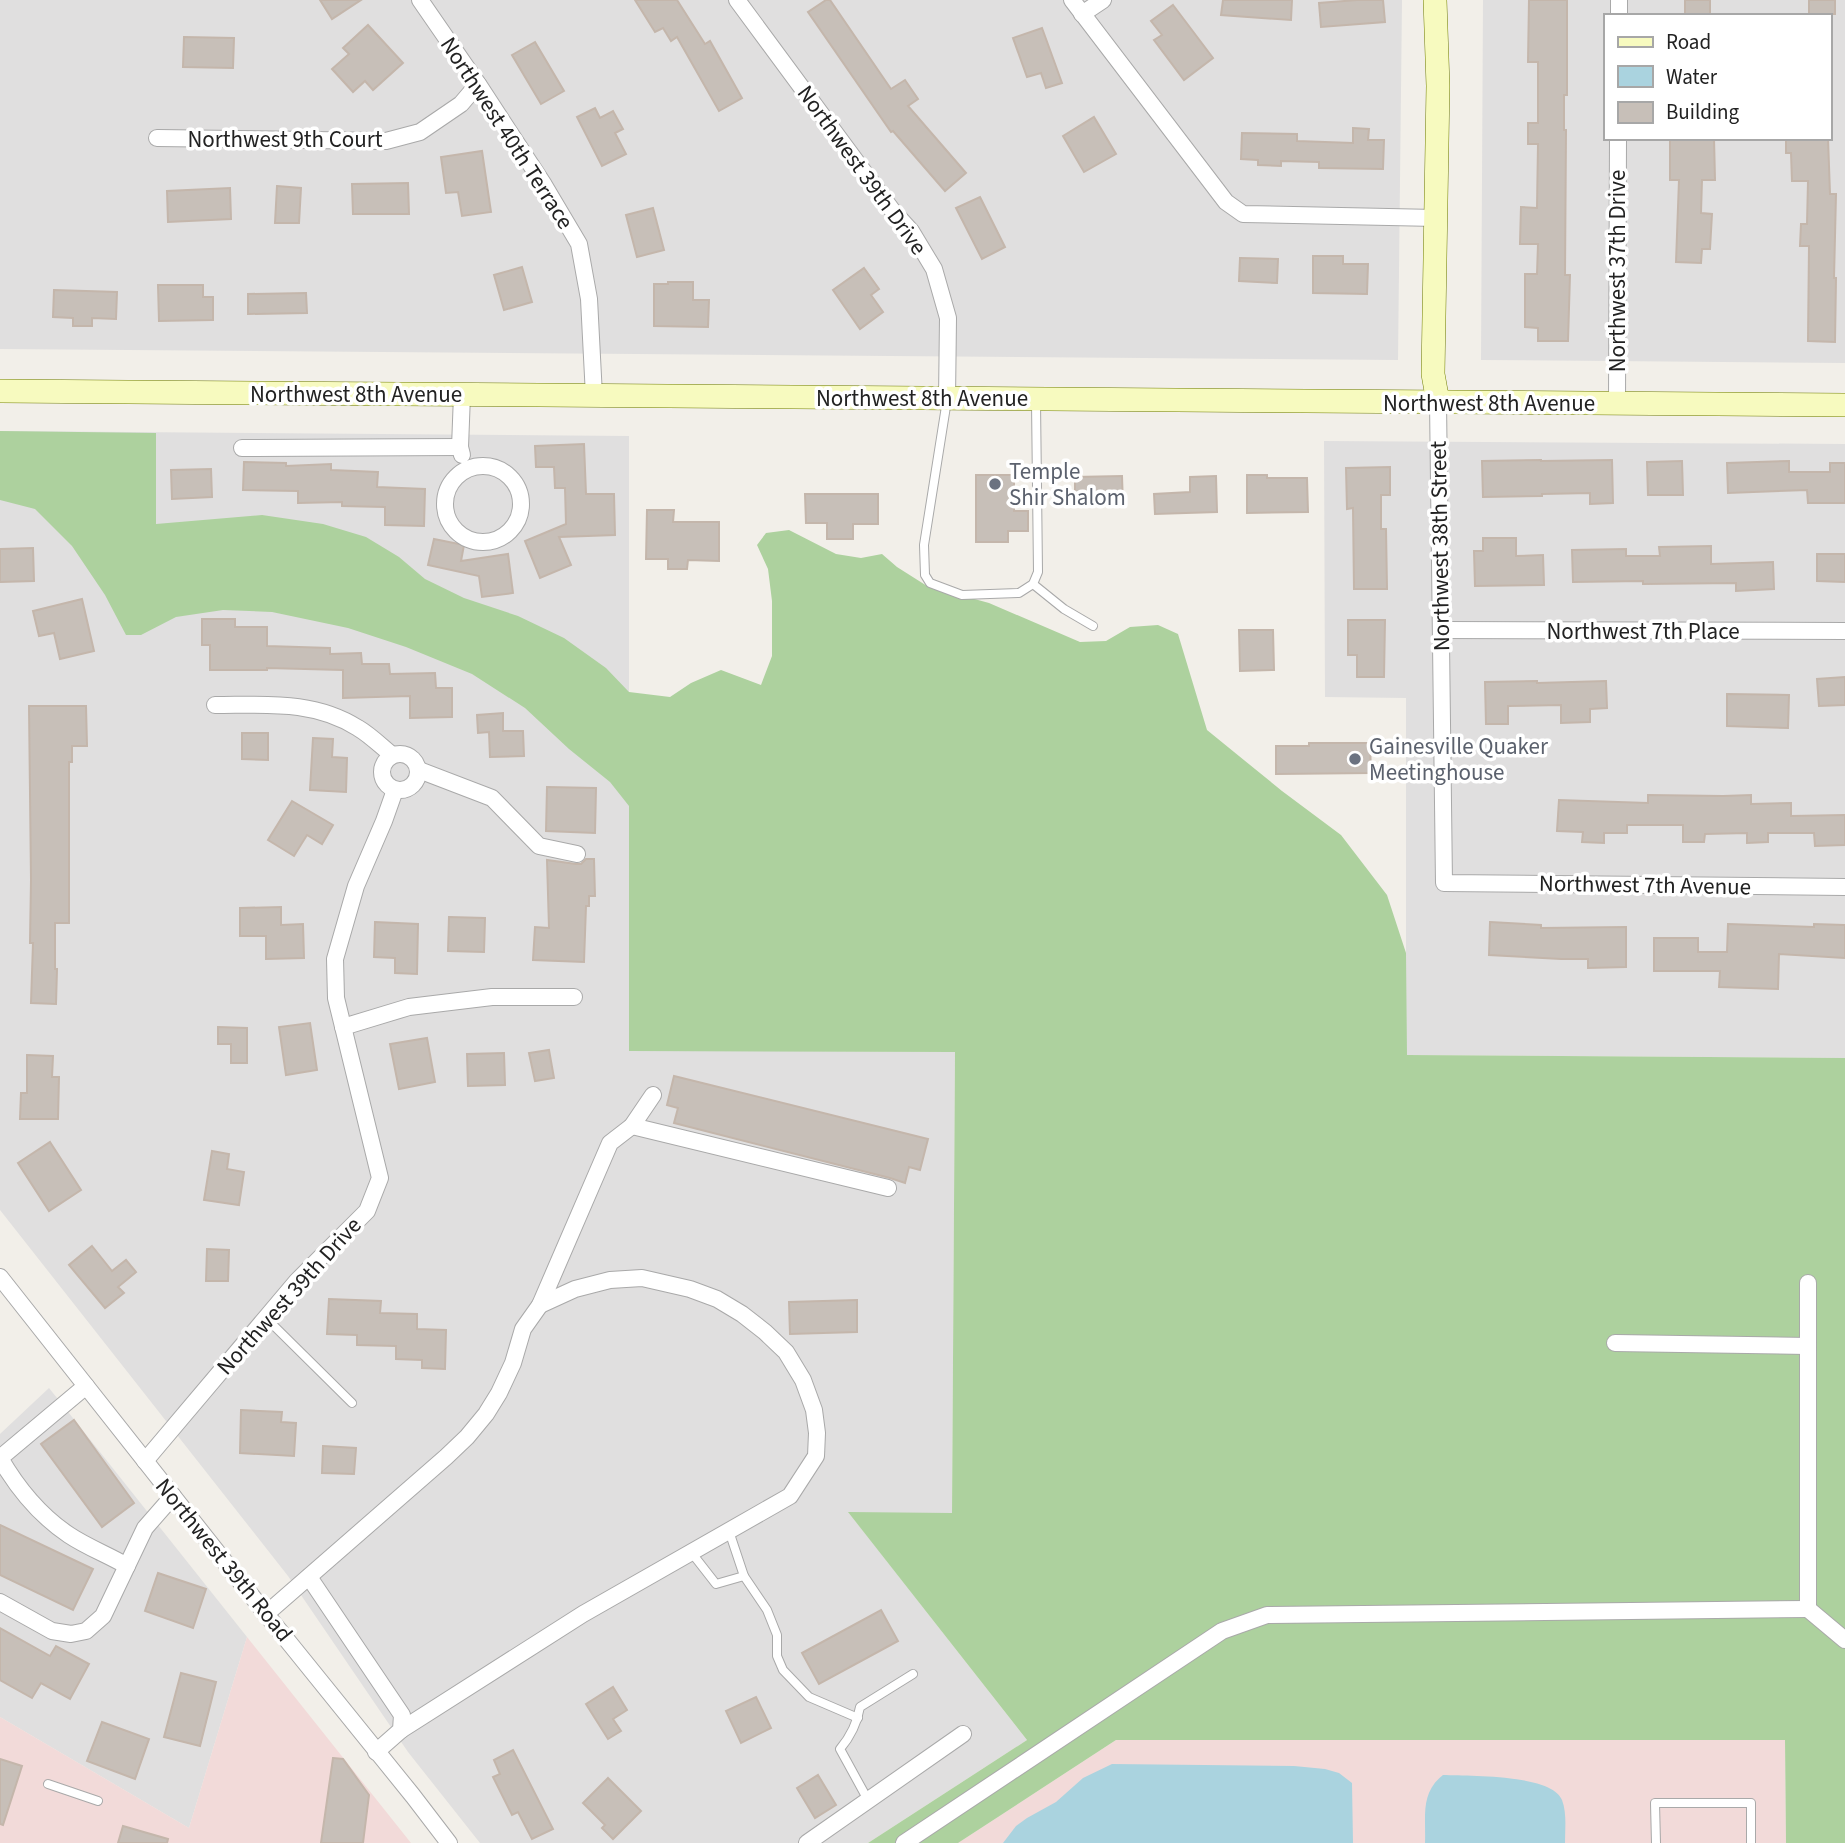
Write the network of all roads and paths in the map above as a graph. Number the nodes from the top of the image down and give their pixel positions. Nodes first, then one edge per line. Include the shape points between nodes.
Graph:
1 (420, 0) edge
2 (737, 0) edge
3 (1072, 0) edge
4 (1102, 0) edge
5 (1435, 0) edge
6 (1082, 14) junction
7 (478, 84) junction
8 (157, 138) dead end
9 (1618, 140) edge
10 (1436, 218) junction
11 (0, 391) edge
12 (462, 395) junction
13 (593, 396) junction
14 (947, 399) junction
15 (1036, 399) junction
16 (1438, 402) junction
17 (1616, 403) junction
18 (1845, 405) edge
19 (460, 447) junction
20 (242, 448) dead end
21 (471, 468) junction
22 (1033, 584) junction
23 (1093, 626) dead end
24 (1442, 630) junction
25 (1845, 631) edge
26 (215, 705) dead end
27 (392, 755) junction
28 (419, 770) junction
29 (395, 790) junction
30 (577, 854) dead end
31 (1444, 883) joint
32 (1845, 887) edge
33 (574, 997) dead end
34 (343, 1027) junction
35 (653, 1095) dead end
36 (632, 1126) junction
37 (888, 1188) dead end
38 (0, 1277) edge
39 (1808, 1283) dead end
40 (540, 1305) junction
41 (266, 1318) junction
42 (1615, 1343) dead end
43 (1808, 1346) junction
44 (86, 1386) junction
45 (352, 1404) dead end
46 (145, 1461) junction
47 (173, 1496) junction
48 (729, 1531) junction
49 (691, 1552) junction
50 (127, 1566) junction
51 (744, 1576) junction
52 (309, 1577) junction
53 (0, 1602) edge
54 (1808, 1609) junction
55 (266, 1614) junction
56 (1845, 1640) edge
57 (913, 1674) dead end
58 (858, 1718) junction
59 (401, 1730) junction
60 (963, 1734) dead end
61 (376, 1752) junction
62 (48, 1784) dead end
63 (869, 1800) junction
64 (98, 1801) dead end
65 (449, 1843) edge
66 (807, 1843) edge
67 (904, 1843) edge
68 (1656, 1843) edge
69 (1751, 1843) edge

1 - 7 street, Northwest 40th Terrace
2 - 14 street, Northwest 39th Drive via 911,231 934,269 948,318
3 - 6 street
4 - 6 street
5 - 10 street, Northwest 38th Street
6 - 10 street via 1226,202 1243,214
7 - 8 street, Northwest 9th Court via 461,104 420,132 386,141
7 - 13 street, Northwest 40th Terrace via 579,244 589,299
9 - 17 street, Northwest 37th Drive
10 - 16 street, Northwest 38th Street via 1433,374
11 - 12 street, Northwest 8th Avenue
12 - 13 street, Northwest 8th Avenue
12 - 19 street
13 - 14 street, Northwest 8th Avenue
14 - 15 street, Northwest 8th Avenue
14 - 22 lane via 924,545 925,575 930,583 962,595 1018,593
15 - 16 street, Northwest 8th Avenue
15 - 22 lane via 1038,572
16 - 17 street, Northwest 8th Avenue
16 - 24 street, Northwest 38th Street
17 - 18 street, Northwest 8th Avenue
19 - 20 street
19 - 21 street
21 - 21 street via 456,478 446,494 448,521 468,540 498,540 520,518 521,496 503,471
22 - 23 lane
24 - 25 street, Northwest 7th Place
24 - 31 street, Northwest 38th Street
26 - 27 street via 292,705 327,712 359,728
27 - 28 street via 406,754
27 - 29 street via 382,774
28 - 29 street via 415,784
28 - 30 street via 492,798 540,846
29 - 34 street, Northwest 39th Drive via 356,886 335,959 336,998
31 - 32 street, Northwest 7th Avenue
33 - 34 street via 492,997 408,1007
34 - 41 street, Northwest 39th Drive via 380,1178 367,1210
35 - 36 street
36 - 37 street
36 - 40 street via 610,1143
38 - 44 street, Northwest 39th Road
39 - 43 street
40 - 48 street via 575,1289 642,1278 717,1300 742,1314 786,1352 814,1410 816,1456 790,1496
40 - 52 street via 523,1329 499,1393 467,1437
41 - 45 lane
41 - 46 street, Northwest 39th Drive
42 - 43 street
43 - 54 street
44 - 46 street, Northwest 39th Road
44 - 50 street via 0,1458 36,1509 67,1534
46 - 47 street, Northwest 39th Road
47 - 50 street via 145,1528
47 - 55 street, Northwest 39th Road
48 - 49 street
48 - 51 lane
49 - 51 lane via 716,1584
49 - 59 street via 583,1614
50 - 53 street via 103,1616 86,1631 52,1631
51 - 58 lane via 767,1610 783,1671 809,1697
52 - 55 street
52 - 59 street via 402,1715
54 - 56 street
54 - 67 street via 1267,1615 1222,1631
55 - 61 street, Northwest 39th Road
57 - 58 lane via 860,1707
58 - 63 lane via 840,1749
59 - 61 street
60 - 63 street
61 - 65 street, Northwest 39th Road
62 - 64 lane
63 - 66 street
68 - 69 lane via 1655,1803 1751,1803

